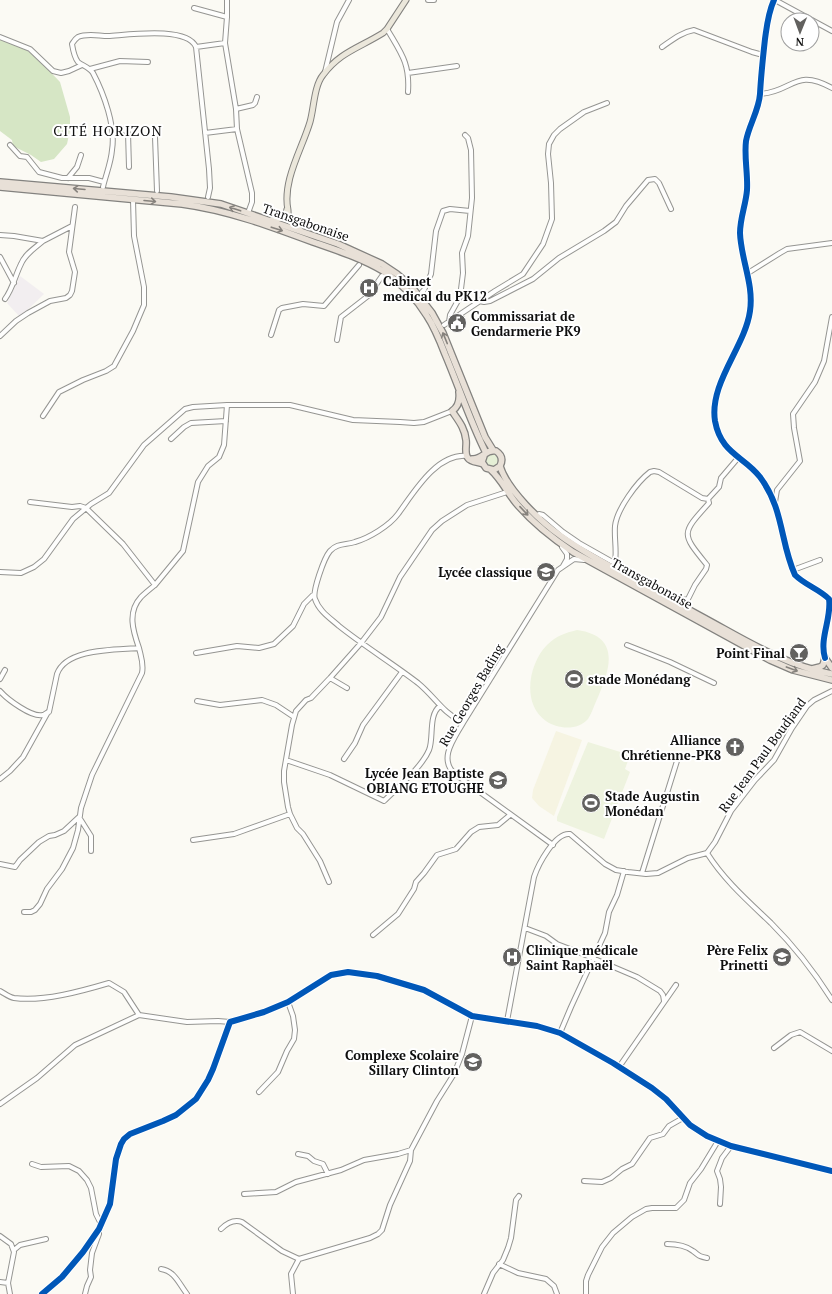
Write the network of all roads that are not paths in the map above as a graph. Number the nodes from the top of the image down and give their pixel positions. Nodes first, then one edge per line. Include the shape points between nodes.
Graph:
1 (226, 0) edge
2 (349, 0) edge
3 (406, 0) edge
4 (428, 0) edge
5 (434, 0) edge
6 (774, 0) edge
7 (194, 8) dead end
8 (227, 17) junction
9 (387, 29) junction
10 (832, 31) edge
11 (0, 37) edge
12 (225, 43) junction
13 (196, 47) junction
14 (662, 47) dead end
15 (763, 55) junction
16 (148, 62) dead end
17 (82, 65) junction
18 (457, 66) dead end
19 (90, 69) junction
20 (325, 72) junction
21 (408, 73) junction
22 (832, 88) edge
23 (408, 92) dead end
24 (760, 94) junction
25 (257, 97) dead end
26 (606, 103) dead end
27 (236, 109) junction
28 (112, 129) junction
29 (237, 129) junction
30 (205, 133) junction
31 (465, 135) dead end
32 (155, 137) dead end
33 (10, 145) dead end
34 (81, 155) dead end
35 (129, 167) dead end
36 (68, 178) junction
37 (0, 182) edge
38 (0, 187) edge
39 (157, 191) dead end
40 (208, 198) dead end
41 (133, 200) junction
42 (74, 207) dead end
43 (287, 208) junction
44 (671, 209) dead end
45 (470, 211) junction
46 (248, 213) junction
47 (269, 220) junction
48 (72, 226) junction
49 (304, 232) junction
50 (0, 235) edge
51 (43, 241) junction
52 (832, 243) edge
53 (0, 258) edge
54 (359, 265) dead end
55 (748, 273) junction
56 (382, 276) dead end
57 (14, 283) junction
58 (422, 292) dead end
59 (5, 299) dead end
60 (479, 301) junction
61 (832, 317) edge
62 (448, 322) junction
63 (444, 325) dead end
64 (271, 335) dead end
65 (0, 336) edge
66 (337, 340) dead end
67 (456, 381) junction
68 (228, 405) junction
69 (452, 411) junction
70 (43, 416) dead end
71 (226, 422) junction
72 (172, 439) dead end
73 (493, 450) junction
74 (485, 454) junction
75 (467, 456) junction
76 (738, 458) junction
77 (483, 464) junction
78 (500, 466) junction
79 (491, 470) junction
80 (507, 492) junction
81 (708, 499) junction
82 (30, 502) dead end
83 (775, 502) junction
84 (86, 508) junction
85 (537, 516) junction
86 (552, 537) junction
87 (820, 560) dead end
88 (615, 563) junction
89 (563, 566) junction
90 (597, 566) junction
91 (793, 570) junction
92 (0, 572) edge
93 (646, 583) junction
94 (155, 585) junction
95 (314, 595) junction
96 (832, 596) edge
97 (677, 601) junction
98 (829, 601) junction
99 (361, 643) junction
100 (627, 645) dead end
101 (139, 648) junction
102 (196, 653) dead end
103 (825, 658) junction
104 (832, 668) edge
105 (810, 669) junction
106 (5, 670) dead end
107 (402, 672) junction
108 (832, 674) edge
109 (330, 678) junction
110 (0, 679) edge
111 (829, 680) edge
112 (714, 683) dead end
113 (832, 683) edge
114 (347, 688) dead end
115 (0, 691) edge
116 (832, 691) edge
117 (197, 701) dead end
118 (440, 706) junction
119 (49, 712) junction
120 (294, 717) junction
121 (463, 723) junction
122 (344, 759) dead end
123 (286, 760) junction
124 (677, 761) dead end
125 (0, 778) edge
126 (290, 814) junction
127 (510, 815) junction
128 (79, 817) junction
129 (193, 840) dead end
130 (553, 845) junction
131 (91, 851) dead end
132 (707, 853) junction
133 (0, 864) edge
134 (624, 871) junction
135 (642, 873) junction
136 (329, 882) dead end
137 (24, 912) dead end
138 (525, 928) junction
139 (373, 935) dead end
140 (593, 958) junction
141 (676, 985) dead end
142 (0, 991) edge
143 (830, 993) edge
144 (832, 1000) edge
145 (664, 1001) junction
146 (288, 1002) junction
147 (139, 1015) junction
148 (472, 1016) junction
149 (507, 1021) junction
150 (230, 1022) junction
151 (560, 1033) junction
152 (774, 1048) dead end
153 (832, 1051) edge
154 (619, 1067) junction
155 (259, 1092) dead end
156 (0, 1104) edge
157 (683, 1118) junction
158 (718, 1141) junction
159 (731, 1146) junction
160 (411, 1150) junction
161 (298, 1154) dead end
162 (32, 1164) dead end
163 (832, 1171) edge
164 (328, 1174) junction
165 (584, 1181) dead end
166 (244, 1194) dead end
167 (519, 1196) dead end
168 (720, 1204) dead end
169 (102, 1220) junction
170 (221, 1229) dead end
171 (99, 1230) junction
172 (0, 1236) edge
173 (46, 1239) dead end
174 (667, 1244) dead end
175 (14, 1250) junction
176 (707, 1258) dead end
177 (299, 1259) junction
178 (499, 1264) junction
179 (161, 1269) dead end
180 (0, 1282) edge
181 (8, 1283) junction
182 (10, 1294) edge
183 (42, 1294) edge
184 (85, 1294) edge
185 (186, 1294) edge
186 (293, 1294) edge
187 (484, 1294) edge
188 (557, 1294) edge
189 (586, 1294) edge

1 - 8 street
2 - 20 street via 337,22
3 - 9 main road
4 - 5 street
6 - 10 street
6 - 15 street via 768,16
7 - 8 street
8 - 12 street
9 - 20 main road via 343,54
9 - 21 street via 404,56
11 - 17 street via 30,49 53,71 61,73
12 - 13 street
12 - 27 street
13 - 17 street via 190,40 166,33 87,35 78,37 72,44 75,57
13 - 30 street
14 - 15 street via 689,30 694,30
15 - 24 street
16 - 19 street via 120,61
17 - 19 street
18 - 21 street
19 - 28 street via 102,92
20 - 43 main road via 318,83 310,123 289,182
21 - 23 street
22 - 24 street via 807,79 773,92
24 - 55 street via 748,134 747,192 740,234
25 - 27 street via 253,105
26 - 60 street via 584,112 554,135 549,144 548,154 552,219 543,244 523,274
27 - 29 street
28 - 35 street via 123,129 128,133
28 - 36 street via 113,148 104,184 89,178
29 - 30 street
29 - 46 street via 252,194
30 - 40 street via 210,182
31 - 45 street via 471,150
32 - 39 street
33 - 36 street via 20,156 26,157 39,172
34 - 36 street via 77,167
46 -> 37 highway, Transgabonaise via 221,204 182,198
38 - 41 highway, Transgabonaise
41 -> 67 highway, Transgabonaise via 182,204 228,213 373,265 402,286 422,308 435,331
41 - 70 street via 134,236 144,287 144,305 114,366 59,392
42 - 48 street
43 - 47 main road via 282,218
43 - 49 main road via 291,222
44 - 60 street via 656,179 648,180 616,222 604,231 559,258 533,280 490,301
45 - 58 street via 443,211 436,231 431,274
45 - 62 street via 468,236 462,253 460,297
46 - 47 highway, Transgabonaise
47 - 49 highway, Transgabonaise
48 - 51 street
48 - 65 street via 69,252 75,272 70,295 50,301 28,313
73 -> 49 highway, Transgabonaise via 443,333 417,292 382,264
50 - 51 street
51 - 57 street via 21,263
52 - 55 street via 787,250
53 - 57 street
54 - 64 street via 324,306 302,304 279,310
55 - 76 street via 752,293 750,313 745,331 715,401 715,419 719,433
56 - 66 street via 368,296 341,317
57 - 59 street
60 - 62 street
61 - 83 street via 824,361 815,382 793,414 800,461 777,490
62 - 63 street
67 - 69 highway via 459,399
67 - 74 highway, Transgabonaise
68 - 69 street via 290,405 353,420 414,423 424,422
68 - 71 street
68 - 84 street via 185,409 144,445 109,494
69 - 75 highway via 464,431
71 - 72 street via 191,424
71 - 94 street via 221,453 208,466 198,482 183,551
73 - 74 highway
73 - 78 highway via 501,456
74 - 75 highway via 475,459
74 - 77 highway
75 - 77 highway via 471,461
75 - 95 street via 452,458 437,466 388,524 360,541 338,545 332,549 326,557
76 - 81 street
76 - 83 street via 760,477
77 - 79 highway
78 - 79 highway
78 - 85 highway, Transgabonaise via 514,491
79 - 80 highway, Transgabonaise
80 -> 86 highway, Transgabonaise via 528,516
80 - 99 street via 467,505 432,530 400,578 381,617
81 - 88 street via 702,498 659,472 650,472 630,493 616,519
81 - 97 street via 709,503 690,524 687,533 693,548 707,565 706,569 688,600
82 - 84 street
83 - 91 street
84 - 92 street via 73,519 39,564 21,573
84 - 94 street via 123,544
85 - 88 street via 543,515 571,538
85 - 93 highway, Transgabonaise via 568,541
86 - 89 street via 567,554
86 - 90 highway, Transgabonaise
87 - 91 street
88 - 93 street
89 - 90 street via 578,559
89 - 121 street, Rue Georges Bading via 556,572
90 -> 111 highway, Transgabonaise via 770,660 793,670
91 - 98 street via 798,579 824,594
93 - 97 highway, Transgabonaise
94 - 101 street via 141,597 133,610 134,630
95 - 99 street via 322,610
95 - 102 street via 304,604 293,626 274,644 259,648 237,646
96 - 98 street
97 - 105 highway, Transgabonaise via 762,650
98 - 103 street via 823,646
99 - 107 street
99 - 109 street
100 - 112 street
101 - 119 street via 84,654 64,663 57,674
101 - 128 street via 143,664 141,677 92,775
103 - 104 highway
103 - 105 highway via 822,667
105 - 108 highway, Transgabonaise
106 - 110 street
107 - 118 street via 421,686
107 - 122 street via 363,725
109 - 114 street
109 - 120 street via 306,700
111 - 113 highway
115 - 119 street via 6,698 38,715
116 - 132 street, Rue Jean Paul Boudjand via 807,706 774,760 731,811
117 - 120 street via 220,705 262,700 276,705
118 - 121 street
118 - 123 street via 433,718 430,749 415,771 384,801 330,776
119 - 125 street via 23,757
120 - 123 street
121 - 127 street, Rue Georges Bading via 448,750 449,767
123 - 126 street via 284,782
124 - 135 street
126 - 129 street via 234,834
126 - 136 street via 320,861
127 - 130 street, Rue Georges Bading
127 - 139 street via 498,825 479,827 470,832 456,849 437,855 416,882 398,914
128 - 131 street via 91,836
128 - 133 street via 64,831 39,842 15,867
128 - 137 street via 73,848 62,869 35,910
130 - 134 street via 562,835 570,834 605,864
130 - 138 street via 534,878
132 - 135 street via 688,858 658,873
132 - 143 street via 724,876 795,949
134 - 135 street
134 - 140 street via 609,912 606,929
138 - 140 street
138 - 149 street
140 - 145 street via 637,977 660,991
140 - 151 street
141 - 145 street
142 - 147 street via 13,998 37,998 83,991 110,983 124,992
143 - 144 street
145 - 154 street
146 - 148 street via 331,975 343,972 360,973 424,990
146 - 150 street
146 - 155 street via 293,1016 294,1039 278,1072
147 - 150 street via 187,1022
147 - 156 street via 75,1045 37,1078
148 - 149 street
148 - 160 street via 454,1074
149 - 151 street
150 - 169 street via 213,1069 196,1099 176,1115 130,1134 124,1139 114,1169 111,1198
151 - 154 street
152 - 153 street via 791,1035 800,1032
154 - 157 street via 657,1092
157 - 158 street via 697,1130
157 - 165 street via 669,1126 663,1134 650,1138 632,1164 611,1178 602,1182
158 - 159 street
158 - 189 street via 690,1183 684,1200 678,1207 646,1209 632,1217 609,1238 588,1275
159 - 163 street
159 - 168 street via 717,1170 721,1187
160 - 164 street via 364,1160
160 - 177 street via 410,1161 380,1232 370,1238
161 - 164 street via 323,1164
162 - 169 street via 41,1167 69,1166 79,1171 91,1188 96,1214
164 - 166 street via 296,1182 276,1192
167 - 178 street via 516,1200 511,1238
169 - 171 street
170 - 177 street via 230,1222 242,1222 282,1251
171 - 183 street via 62,1277
171 - 184 street via 92,1253 91,1277
172 - 175 street via 11,1244
173 - 175 street via 20,1245
174 - 176 street via 683,1246 698,1256
175 - 181 street
177 - 186 street via 291,1274
178 - 187 street
178 - 188 street via 528,1276 546,1279 554,1286
179 - 185 street via 173,1274
180 - 181 street
181 - 182 street

